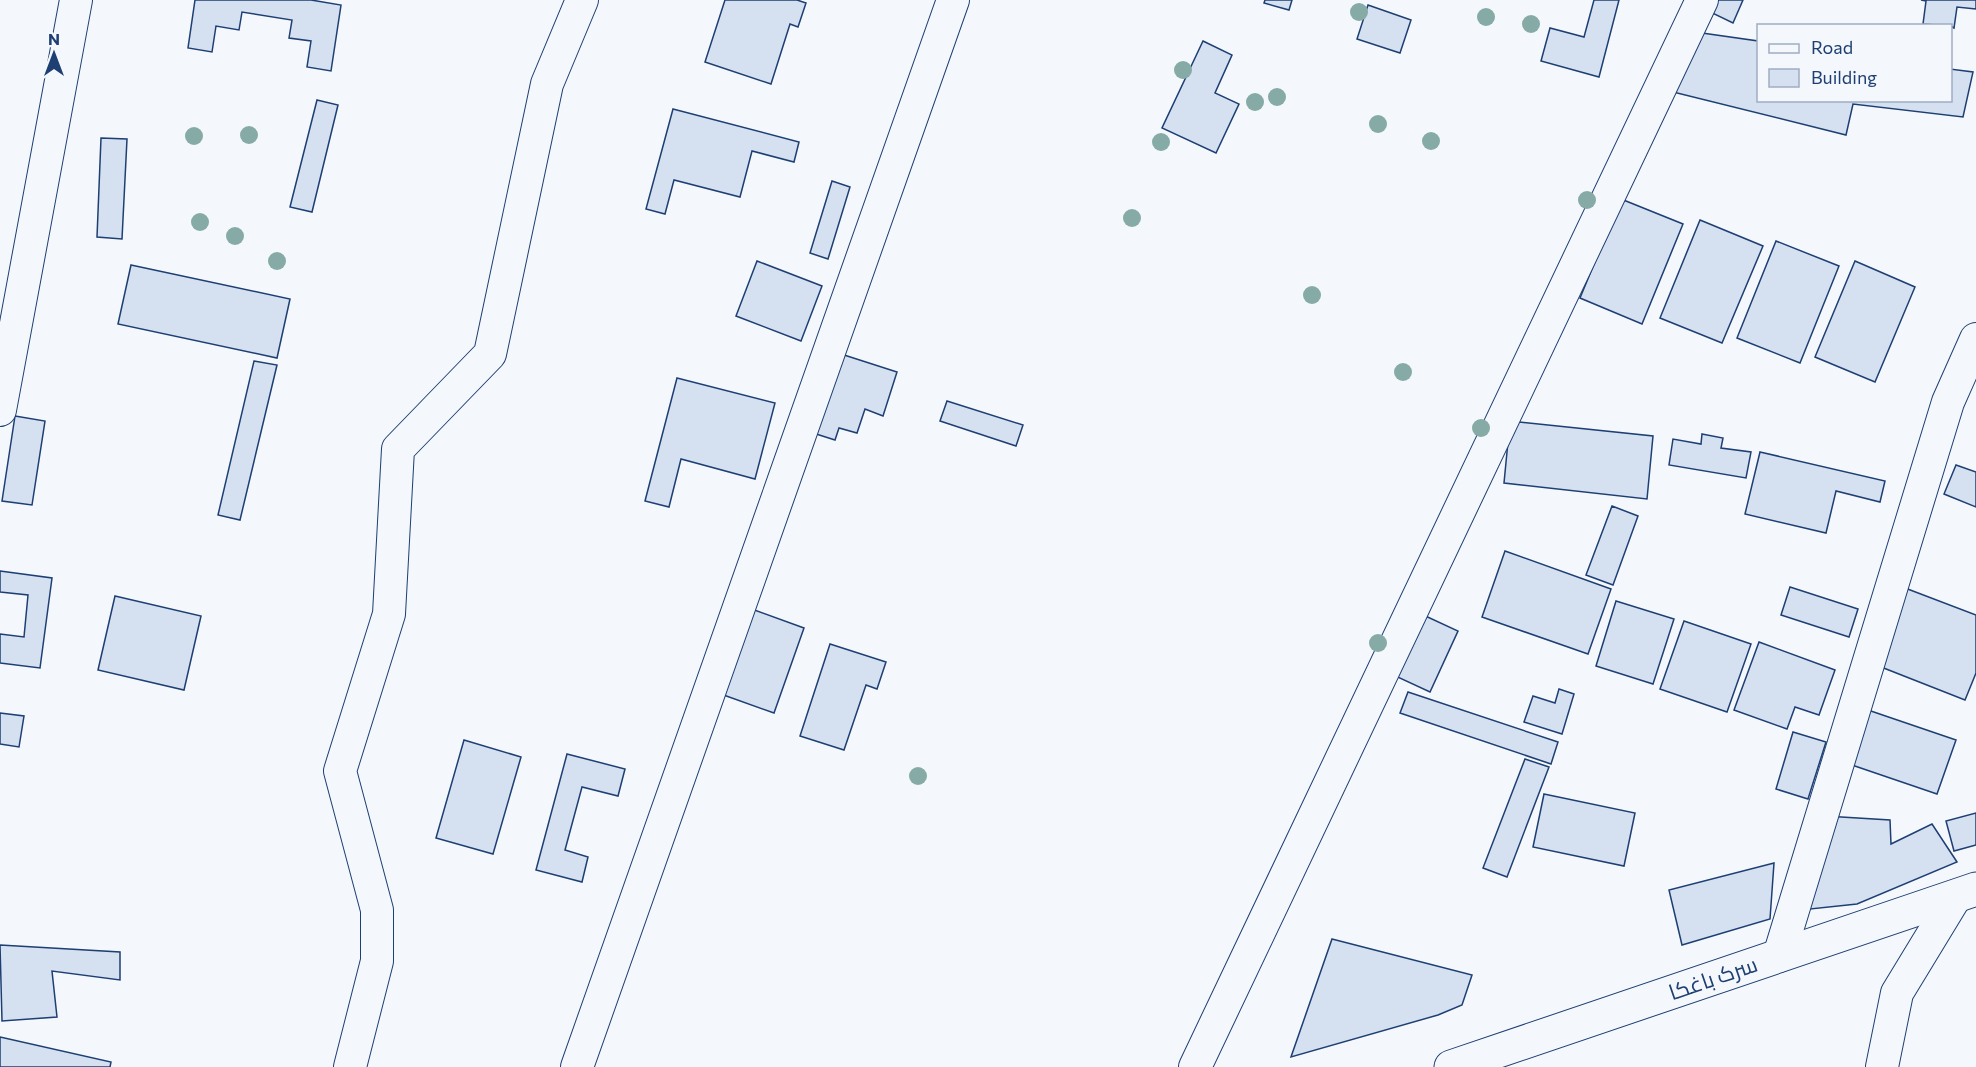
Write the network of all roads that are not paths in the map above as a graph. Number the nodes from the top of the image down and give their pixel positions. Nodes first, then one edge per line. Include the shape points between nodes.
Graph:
1 (76, 0) edge
2 (582, 0) edge
3 (953, 0) edge
4 (1702, 0) edge
5 (1976, 339) edge
6 (0, 410) edge
7 (1966, 893) edge
8 (1779, 956) junction
9 (350, 1067) edge
10 (577, 1067) edge
11 (1196, 1067) edge
12 (1451, 1067) edge
13 (1882, 1067) edge

1 - 6 street
2 - 9 street via 547,84 490,354 398,449 388,614 340,771 377,910 377,961
3 - 10 street
4 - 11 street
5 - 8 street via 1948,402
7 - 8 street, سرک باغکا
7 - 13 street via 1897,993
8 - 12 street, سرک باغکا

